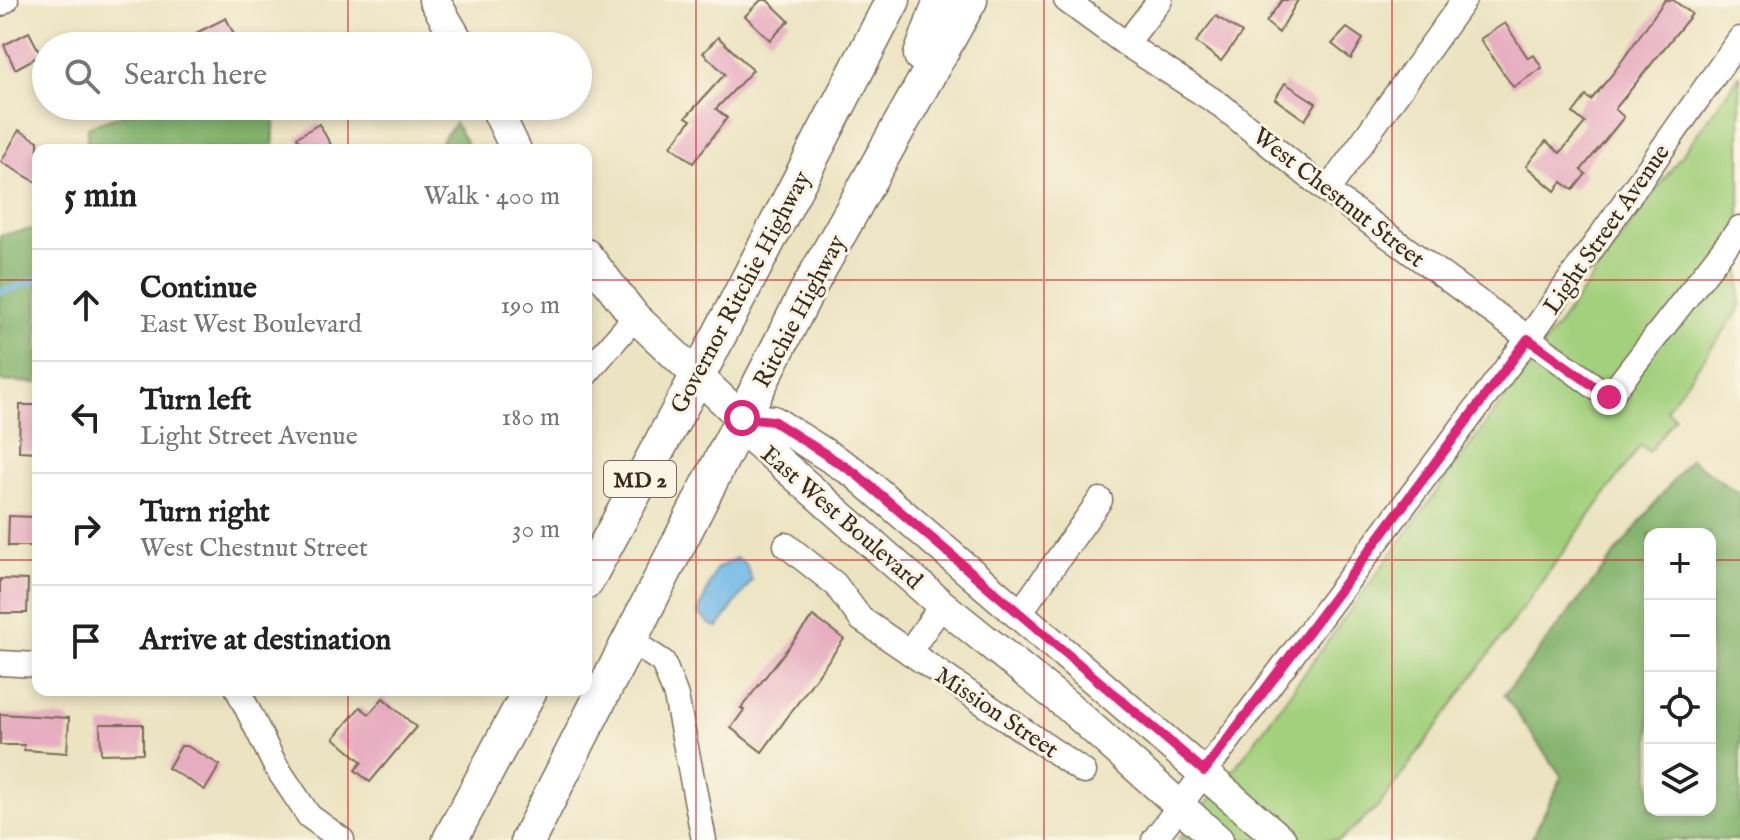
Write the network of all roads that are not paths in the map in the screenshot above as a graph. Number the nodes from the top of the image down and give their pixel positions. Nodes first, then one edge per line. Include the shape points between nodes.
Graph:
1 (6, 0) edge
2 (434, 0) edge
3 (893, 0) edge
4 (941, 0) edge
5 (970, 0) edge
6 (1066, 0) edge
7 (1160, 0) edge
8 (1464, 0) edge
9 (0, 4) edge
10 (453, 32) edge
11 (1740, 39) edge
12 (1126, 44) junction
13 (502, 120) edge
14 (891, 142) junction
15 (513, 144) edge
16 (1327, 191) junction
17 (1740, 228) edge
18 (592, 262) edge
19 (635, 317) junction
20 (1528, 339) junction
21 (592, 367) edge
22 (696, 376) junction
23 (742, 418) junction
24 (1100, 500) dead end
25 (786, 545) dead end
26 (592, 571) edge
27 (942, 605) junction
28 (1019, 614) junction
29 (631, 641) junction
30 (909, 652) junction
31 (0, 663) edge
32 (32, 665) edge
33 (241, 696) edge
34 (527, 696) edge
35 (1204, 771) junction
36 (1084, 772) dead end
37 (1178, 806) junction
38 (342, 840) edge
39 (450, 840) edge
40 (528, 840) edge
41 (704, 840) edge
42 (1154, 840) edge
43 (1218, 840) edge
44 (1281, 840) edge

1 - 9 street
2 - 10 main road
3 - 22 highway, Governor Ritchie Highway / MD 2
4 - 14 highway
5 - 14 highway, Ritchie Highway / MD 2
6 - 12 street, West Chestnut Street
7 - 12 street
8 - 16 street
11 - 20 street, Light Street Avenue
12 - 16 street, West Chestnut Street via 1222,106
13 - 15 main road
14 - 23 highway, Ritchie Highway / MD 2
16 - 20 street, West Chestnut Street
17 - 20 street, West Chestnut Street via 1609,397
18 - 19 main road
19 - 21 street
19 - 22 main road
20 - 35 street, Light Street Avenue
22 - 23 main road
22 - 26 highway, Governor Ritchie Highway / MD 2
23 - 27 main road, East West Boulevard via 755,440
23 - 28 main road, East West Boulevard via 773,421 855,473
23 - 29 highway, Ritchie Highway / MD 2
24 - 28 street
25 - 30 street, Mission Street via 835,584 861,619
27 - 30 street, Mission Street
27 - 37 main road, East West Boulevard via 1069,707
28 - 35 main road, East West Boulevard
29 - 40 highway, Ritchie Highway / MD 2
29 - 41 street via 663,662 676,696
30 - 36 street, Mission Street
31 - 32 street
33 - 38 street via 275,765 309,816
34 - 39 highway
35 - 37 street, Light Street Avenue
35 - 44 main road, East West Boulevard
37 - 42 street, Light Street Avenue
37 - 43 main road, East West Boulevard

